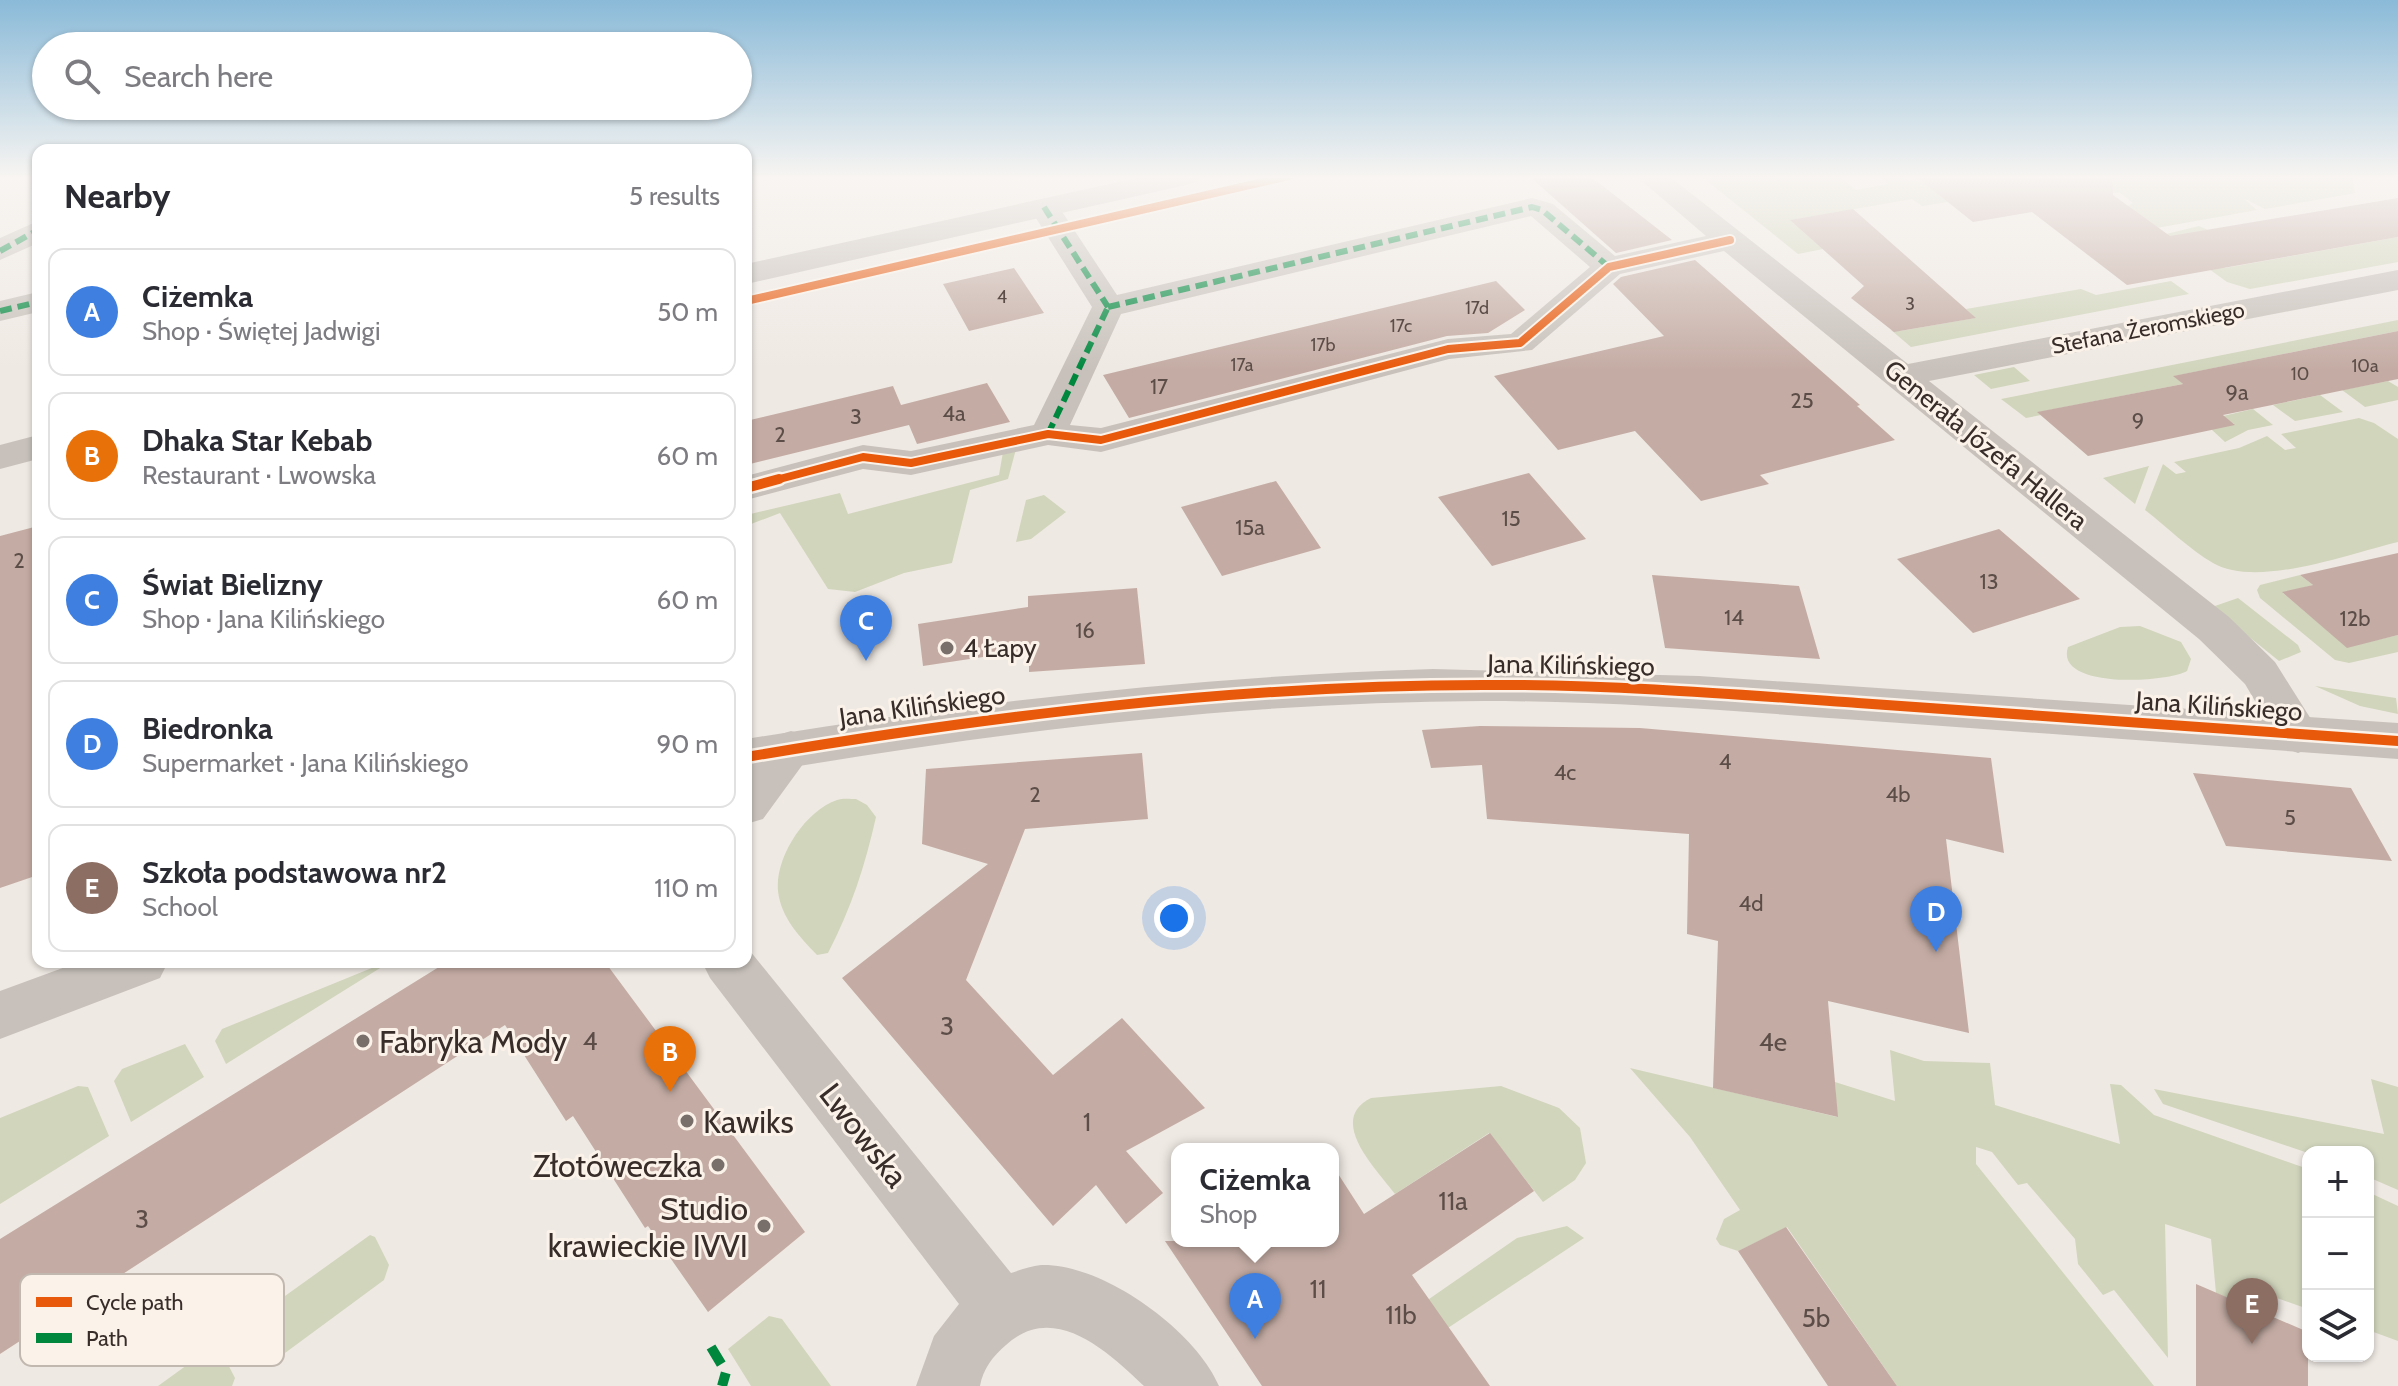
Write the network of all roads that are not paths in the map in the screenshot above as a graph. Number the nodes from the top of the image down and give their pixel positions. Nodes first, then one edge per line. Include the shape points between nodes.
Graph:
1 (19, 241) edge
2 (894, 241) edge
3 (1066, 241) edge
4 (1389, 241) edge
5 (1578, 241) edge
6 (1727, 241) edge
7 (1731, 241) edge
8 (0, 251) edge
9 (1609, 267) junction
10 (752, 273) edge
11 (2398, 280) edge
12 (32, 303) edge
13 (1108, 307) junction
14 (0, 311) edge
15 (1899, 376) junction
16 (1048, 434) junction
17 (32, 449) edge
18 (0, 457) edge
19 (752, 486) edge
20 (2298, 735) junction
21 (2398, 741) edge
22 (791, 749) junction
23 (752, 756) edge
24 (752, 798) edge
25 (126, 968) edge
26 (733, 968) edge
27 (0, 1015) edge
28 (1000, 1308) junction
29 (948, 1386) edge
30 (1187, 1386) edge

1 - 8 street
2 - 10 street
3 - 13 street
4 - 13 street
5 - 9 street
6 - 9 street
7 - 15 street, Generała Józefa Hallera
9 - 16 street via 1520,343 1448,349 1101,440
11 - 15 street, Stefana Żeromskiego
12 - 14 street
13 - 16 street
15 - 20 street, Generała Józefa Hallera via 2214,628 2260,673
16 - 19 street via 911,463 863,457
17 - 18 street
20 - 21 street, Jana Kilińskiego
20 - 22 street, Jana Kilińskiego via 1621,686 1435,685 1061,709
22 - 23 street, Jana Kilińskiego
22 - 24 street
25 - 27 street
26 - 28 street, Lwowska
28 - 29 street via 951,1363
28 - 30 street via 1029,1295 1061,1295 1097,1309 1157,1352

